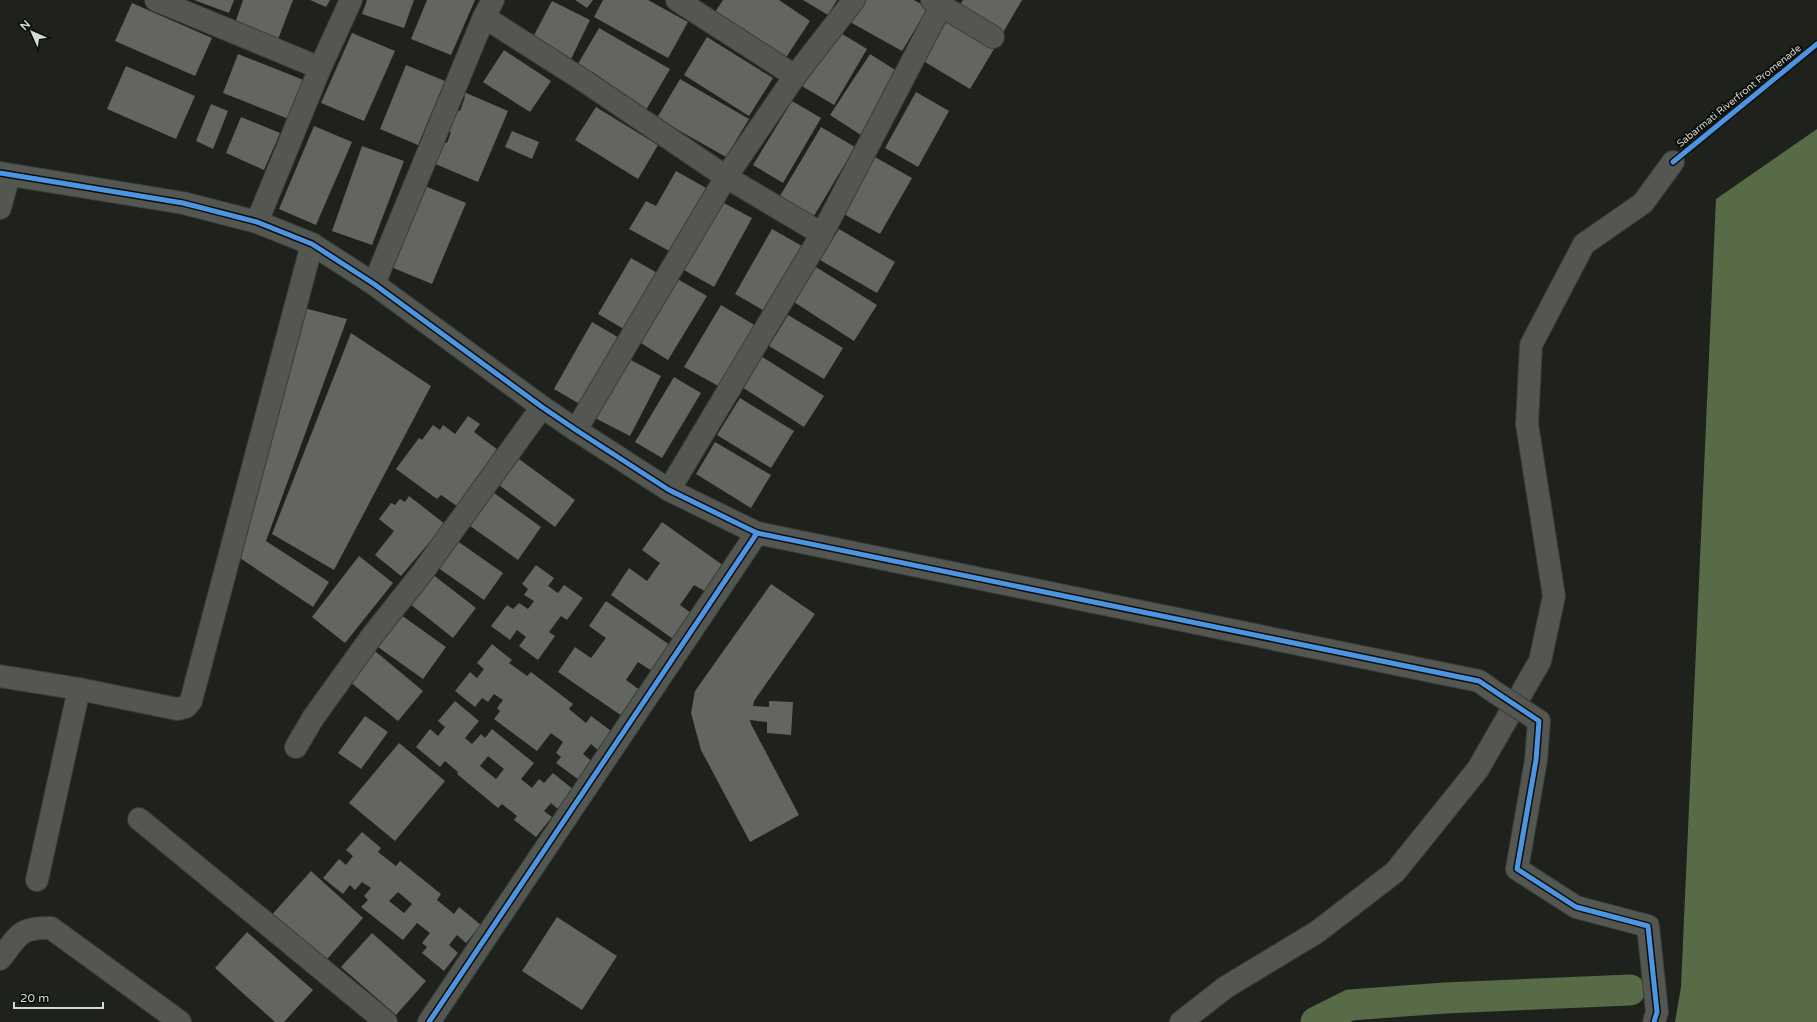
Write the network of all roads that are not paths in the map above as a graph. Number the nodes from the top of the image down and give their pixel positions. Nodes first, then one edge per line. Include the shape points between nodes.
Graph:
1 (156, 0) edge
2 (351, 0) edge
3 (678, 0) edge
4 (854, 0) edge
5 (936, 3) edge
6 (489, 9) edge
7 (993, 37) dead end
8 (320, 68) junction
9 (794, 76) junction
10 (1673, 162) dead end
11 (4, 174) edge
12 (726, 177) junction
13 (0, 208) edge
14 (257, 222) junction
15 (822, 234) junction
16 (312, 244) junction
17 (374, 284) junction
18 (542, 408) junction
19 (576, 430) junction
20 (669, 490) junction
21 (757, 533) junction
22 (0, 676) edge
23 (79, 689) junction
24 (296, 747) dead end
25 (139, 820) dead end
26 (37, 880) dead end
27 (0, 959) edge
28 (180, 1022) edge
29 (386, 1022) edge
30 (429, 1022) edge
31 (1181, 1022) edge
32 (1654, 1022) edge

1 - 8 street
2 - 8 street
3 - 9 street
4 - 9 street
5 - 7 street
5 - 15 street
6 - 12 street via 586,82
6 - 17 street
8 - 14 street
9 - 12 street
10 - 31 street via 1643,203 1584,244 1531,345 1527,424 1554,596 1540,661 1521,695 1478,769 1395,872 1317,932 1226,987
11 - 13 street
11 - 14 street via 183,203
12 - 15 street
12 - 19 street
14 - 16 street
15 - 20 street
16 - 17 street
16 - 23 street via 191,701 186,707 177,709
17 - 18 street
18 - 19 street
18 - 24 street via 422,573 372,636 313,718
19 - 20 street
20 - 21 street
21 - 30 street
21 - 32 street, bridge via 1479,681 1539,722 1536,760 1517,869 1576,906 1648,926 1657,1012
22 - 23 street
23 - 26 street
25 - 29 street
27 - 28 street via 21,933 33,928 51,928

